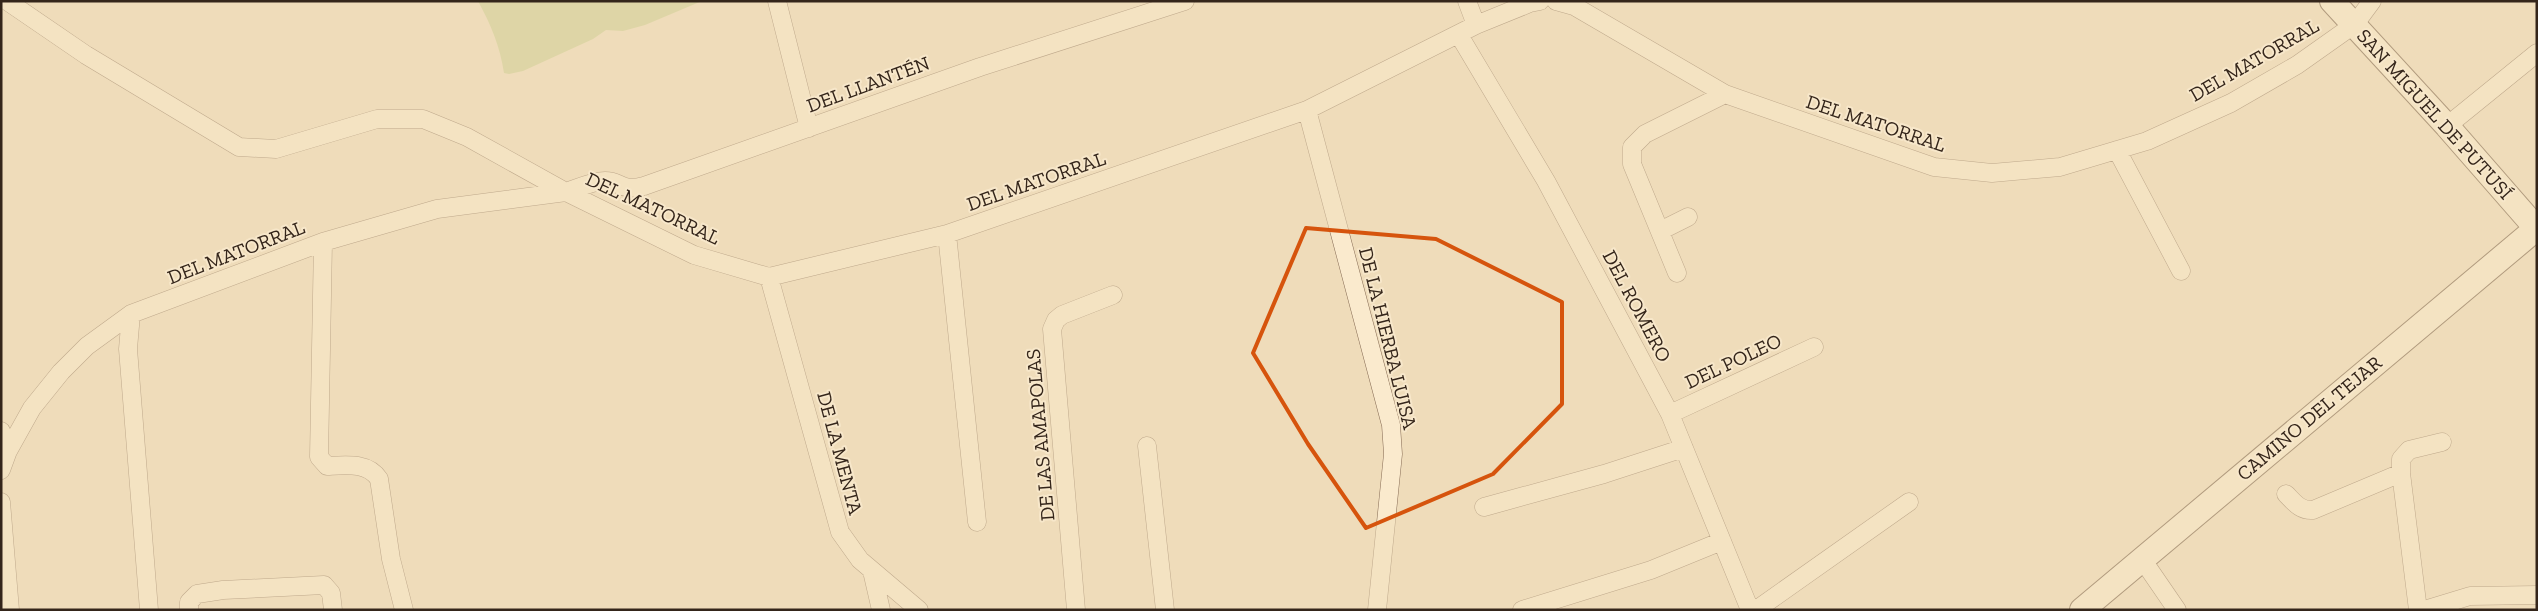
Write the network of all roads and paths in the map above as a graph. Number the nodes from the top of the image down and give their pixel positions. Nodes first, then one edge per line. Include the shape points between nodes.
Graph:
1 (7, 1) edge
2 (777, 1) edge
3 (1185, 1) edge
4 (1467, 1) edge
5 (1540, 1) edge
6 (1556, 1) edge
7 (2332, 1) edge
8 (2372, 1) edge
9 (2355, 24) junction
10 (1476, 25) junction
11 (1459, 35) junction
12 (2537, 53) edge
13 (1725, 94) junction
14 (1307, 110) junction
15 (2447, 126) junction
16 (809, 128) junction
17 (2117, 150) junction
18 (566, 192) junction
19 (1688, 217) dead end
20 (2536, 229) edge
21 (1660, 231) junction
22 (947, 234) junction
23 (324, 242) junction
24 (2181, 272) dead end
25 (1677, 273) dead end
26 (769, 277) junction
27 (1113, 295) dead end
28 (131, 314) junction
29 (1814, 347) dead end
30 (1670, 414) junction
31 (1, 431) edge
32 (2442, 442) dead end
33 (1147, 446) dead end
34 (1684, 448) junction
35 (8, 451) junction
36 (1, 470) edge
37 (2401, 473) junction
38 (2286, 494) dead end
39 (1, 502) edge
40 (1909, 502) dead end
41 (1484, 507) dead end
42 (977, 522) dead end
43 (1722, 541) junction
44 (2142, 559) junction
45 (872, 571) junction
46 (2537, 595) edge
47 (10, 610) edge
48 (149, 610) edge
49 (189, 610) edge
50 (333, 610) edge
51 (404, 610) edge
52 (881, 610) edge
53 (919, 610) edge
54 (1076, 610) edge
55 (1165, 610) edge
56 (1376, 610) edge
57 (1522, 610) edge
58 (1750, 610) edge
59 (1756, 610) edge
60 (2082, 610) edge
61 (2177, 610) edge
62 (2418, 610) edge
63 (2424, 610) edge

1 - 18 street via 86,55 239,147 276,149 377,118 424,120 467,137
2 - 16 street
3 - 16 street, DEL LLANTÉN via 980,67
4 - 10 street
5 - 10 street, DEL MATORRAL
6 - 13 street, DEL MATORRAL via 1574,6
7 - 9 street, SAN MIGUEL DE PUTUSÍ
8 - 9 street, DEL MATORRAL
9 - 15 street, SAN MIGUEL DE PUTUSÍ
9 - 17 street, DEL MATORRAL via 2297,65 2232,103 2147,141
10 - 11 street, DEL MATORRAL
11 - 14 street, DEL MATORRAL
11 - 30 street, DEL ROMERO via 1546,181
12 - 15 street
13 - 17 street, DEL MATORRAL via 1934,168 1992,173 2050,168
13 - 21 street via 1645,134 1632,147 1632,164
14 - 22 street, DEL MATORRAL
14 - 56 street, DE LA HIERBA LUISA via 1391,425 1393,454
15 - 20 street, SAN MIGUEL DE PUTUSÍ
16 - 18 street, DEL LLANTÉN via 644,186 623,188 605,181
17 - 24 street
18 - 23 street, DEL MATORRAL via 437,209
18 - 26 street, DEL MATORRAL via 694,254
19 - 21 street
20 - 44 street, CAMINO DEL TEJAR
21 - 25 street
22 - 26 street, DEL MATORRAL
22 - 42 street
23 - 28 street, DEL MATORRAL
23 - 51 street via 319,458 328,466 364,466 379,479 391,559
26 - 45 street, DE LA MENTA via 840,532
27 - 54 street, DE LAS AMAPOLAS via 1062,316 1052,329
28 - 35 street, DEL MATORRAL via 87,346 60,372 32,408
28 - 48 street via 128,349
29 - 30 street, DEL POLEO
30 - 34 street, DEL ROMERO
31 - 35 street
32 - 37 street via 2403,454
33 - 55 street
34 - 41 street
34 - 43 street, DEL ROMERO
35 - 36 street, DEL MATORRAL
37 - 38 street via 2313,510 2300,508
37 - 62 street
39 - 47 street
40 - 59 street
43 - 57 street via 1651,570
43 - 58 street, DEL ROMERO
44 - 60 street, CAMINO DEL TEJAR
44 - 61 street
45 - 52 street
45 - 53 street, DE LA MENTA
46 - 63 street via 2470,596
49 - 50 street via 189,602 197,594 324,585 331,593

